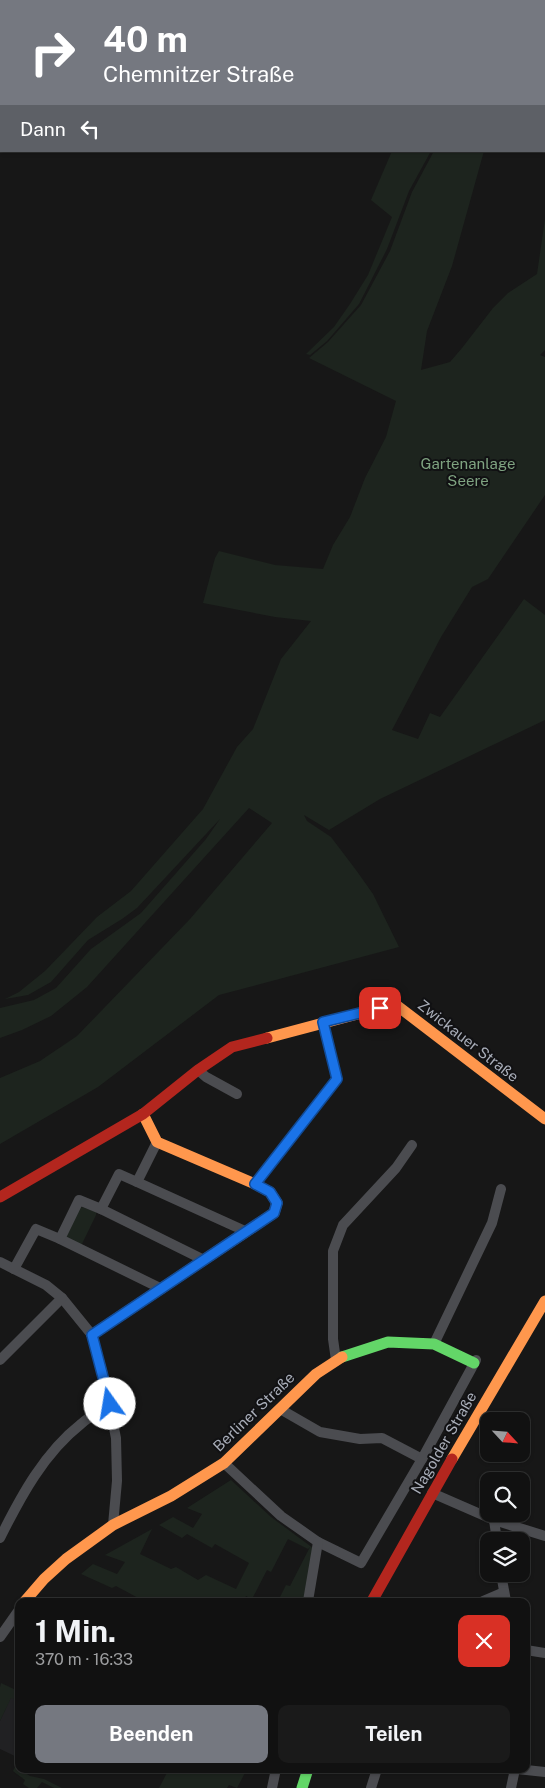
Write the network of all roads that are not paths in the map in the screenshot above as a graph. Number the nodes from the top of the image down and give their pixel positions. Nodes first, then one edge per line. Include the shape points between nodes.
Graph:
1 (323, 1022) junction
2 (198, 1070) junction
3 (237, 1094) dead end
4 (143, 1114) junction
5 (545, 1119) edge
6 (157, 1142) junction
7 (412, 1145) dead end
8 (137, 1182) junction
9 (255, 1184) junction
10 (501, 1189) dead end
11 (0, 1197) edge
12 (101, 1209) junction
13 (245, 1231) junction
14 (60, 1239) junction
15 (204, 1260) junction
16 (0, 1262) edge
17 (14, 1269) junction
18 (162, 1289) junction
19 (62, 1298) junction
20 (545, 1301) edge
21 (92, 1335) junction
22 (434, 1344) junction
23 (0, 1360) edge
24 (336, 1360) junction
25 (475, 1362) joint
26 (110, 1404) junction
27 (280, 1409) junction
28 (422, 1459) junction
29 (224, 1463) junction
30 (432, 1493) junction
31 (480, 1514) edge
32 (500, 1522) edge
33 (113, 1525) junction
34 (545, 1536) edge
35 (0, 1538) edge
36 (318, 1542) junction
37 (502, 1582) edge
38 (505, 1597) edge
39 (28, 1598) edge
40 (309, 1598) edge
41 (374, 1598) edge
42 (15, 1616) edge
43 (0, 1637) edge
44 (530, 1651) edge
45 (545, 1653) edge
46 (530, 1770) edge
47 (545, 1772) edge
48 (275, 1773) edge
49 (307, 1773) edge
50 (376, 1773) edge
51 (515, 1773) edge
52 (272, 1788) edge
53 (302, 1788) edge
54 (371, 1788) edge
55 (512, 1788) edge

1 - 2 street, Zwickauer Straße via 232,1047
1 - 5 street, Zwickauer Straße via 394,1004
1 - 9 street via 337,1079
2 - 3 street
2 - 4 street, Zwickauer Straße
4 - 6 street
4 - 11 street, Zwickauer Straße
6 - 8 street
6 - 9 street
7 - 24 street via 396,1168 343,1225 333,1251
8 - 12 street via 119,1174
8 - 13 street
9 - 13 street via 270,1192 277,1203 274,1213
10 - 22 street via 492,1222
12 - 14 street via 79,1200
12 - 15 street
13 - 15 street
14 - 17 street via 36,1229
14 - 18 street
15 - 18 street
16 - 17 street
17 - 19 street via 46,1285
18 - 21 street
19 - 21 street
19 - 23 street
20 - 30 street, Nagolder Straße
21 - 26 street
22 - 24 street, Berliner Straße via 388,1342
22 - 25 street, Berliner Straße
24 - 27 street, Berliner Straße via 316,1374
25 - 28 street, Berliner Straße
26 - 33 street via 116,1438
26 - 35 street via 80,1424 53,1452 21,1496
27 - 28 street via 320,1432 360,1440 382,1438
27 - 29 street, Berliner Straße
28 - 36 street, Berliner Straße via 361,1562
29 - 33 street, Berliner Straße via 171,1496
29 - 36 street via 281,1516
30 - 31 street
30 - 41 street, Nagolder Straße
32 - 34 street
33 - 39 street, Berliner Straße via 66,1559
36 - 40 street
37 - 38 street
42 - 43 street
44 - 45 street
46 - 47 street
48 - 52 street
49 - 53 street
50 - 54 street
51 - 55 street

